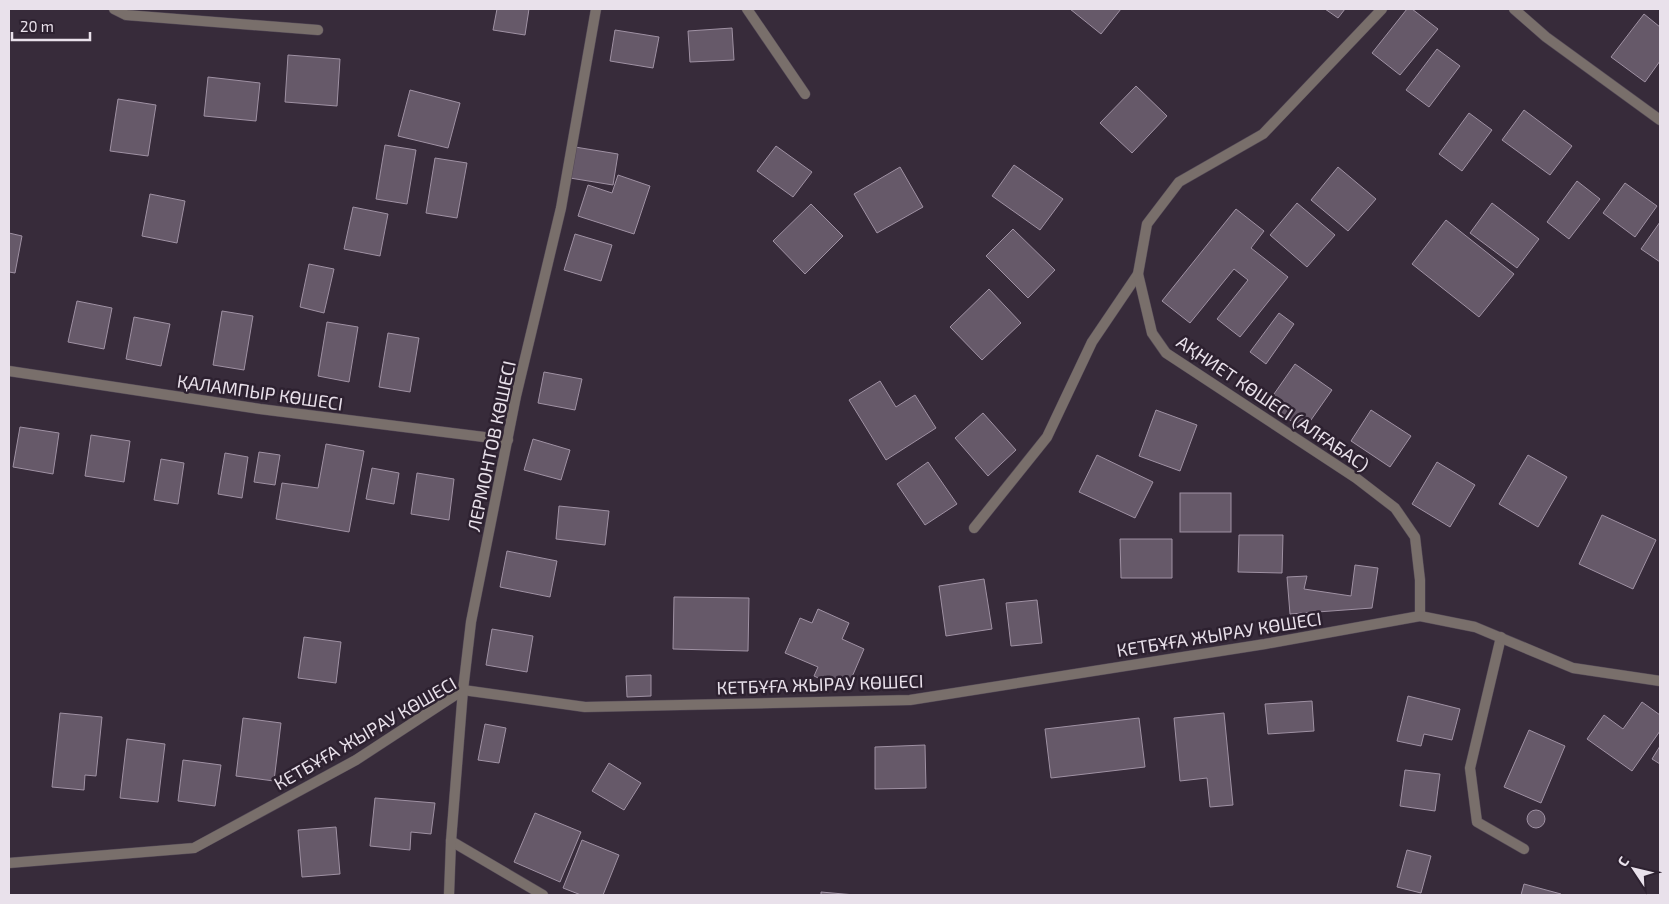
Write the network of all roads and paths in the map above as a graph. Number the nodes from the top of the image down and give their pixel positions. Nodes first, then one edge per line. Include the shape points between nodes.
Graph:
1 (114, 9) edge
2 (596, 9) edge
3 (747, 9) edge
4 (1382, 9) edge
5 (1514, 9) edge
6 (318, 30) dead end
7 (805, 94) dead end
8 (1660, 120) edge
9 (1138, 274) junction
10 (9, 372) edge
11 (508, 440) junction
12 (974, 528) dead end
13 (1420, 616) junction
14 (1501, 637) junction
15 (1660, 681) edge
16 (463, 690) junction
17 (451, 841) junction
18 (1524, 849) dead end
19 (9, 863) edge
20 (449, 895) edge
21 (543, 895) edge

1 - 6 street via 126,15
2 - 11 street, ЛЕРМОНТОВ КӨШЕСІ via 561,208
3 - 7 street
4 - 9 street, АҚНИЕТ КӨШЕСІ (АЛҒАБАС) via 1263,134 1179,182 1147,224
5 - 8 street
9 - 12 street via 1092,342 1047,437
9 - 13 street, АҚНИЕТ КӨШЕСІ (АЛҒАБАС) via 1152,333 1166,353 1356,478 1395,508 1415,537
10 - 11 street, ҚАЛАМПЫР КӨШЕСІ via 260,409
11 - 16 street, ЛЕРМОНТОВ КӨШЕСІ via 472,622
13 - 14 street, КЕТБҰҒА ЖЫРАУ КӨШЕСІ via 1475,627
13 - 16 street, КЕТБҰҒА ЖЫРАУ КӨШЕСІ via 910,700 585,706
14 - 15 street, КЕТБҰҒА ЖЫРАУ КӨШЕСІ via 1573,668
14 - 18 street via 1470,768 1477,822
16 - 17 street, ЛЕРМОНТОВ КӨШЕСІ
16 - 19 street, КЕТБҰҒА ЖЫРАУ КӨШЕСІ via 356,760 194,848
17 - 20 street, ЛЕРМОНТОВ КӨШЕСІ
17 - 21 street

